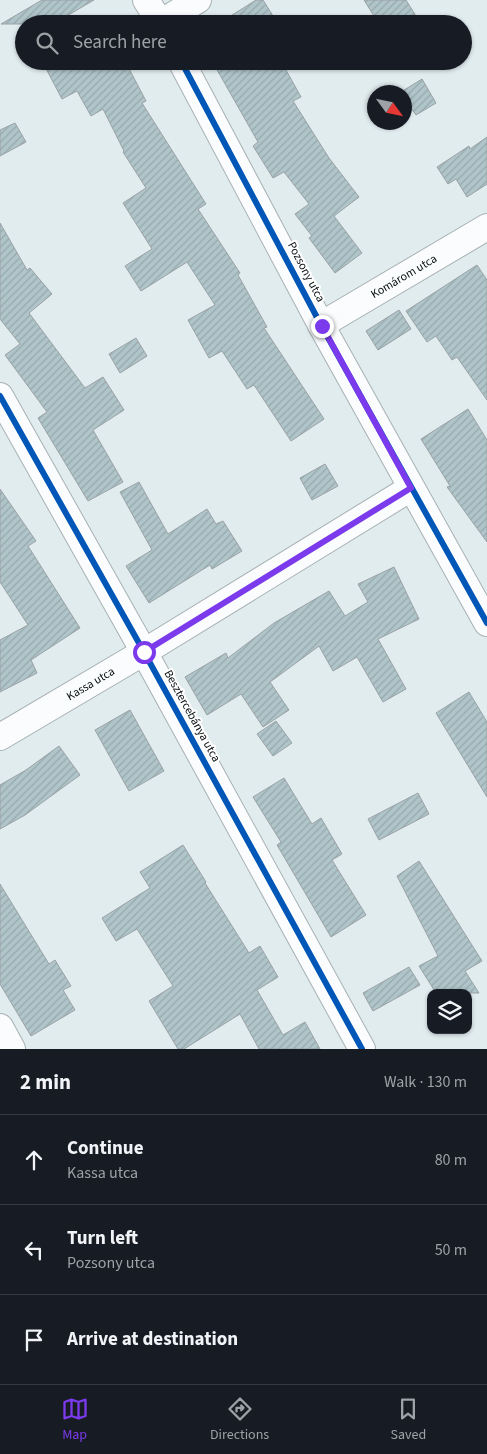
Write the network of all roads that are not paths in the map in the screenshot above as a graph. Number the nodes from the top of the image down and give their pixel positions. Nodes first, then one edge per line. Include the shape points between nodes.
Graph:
1 (146, 0) edge
2 (198, 0) edge
3 (155, 15) edge
4 (174, 15) edge
5 (185, 70) edge
6 (487, 227) edge
7 (322, 326) junction
8 (0, 396) edge
9 (411, 488) junction
10 (487, 623) edge
11 (144, 652) junction
12 (0, 737) edge
13 (0, 1027) edge
14 (12, 1049) edge
15 (362, 1049) edge

1 - 3 street
2 - 4 street
5 - 7 street, Pozsony utca
6 - 7 street, Komárom utca
7 - 9 street, Pozsony utca
8 - 11 street, Besztercebánya utca
9 - 10 street, Pozsony utca
9 - 11 street, Kassa utca
11 - 12 street, Kassa utca
11 - 15 street, Besztercebánya utca
13 - 14 street

